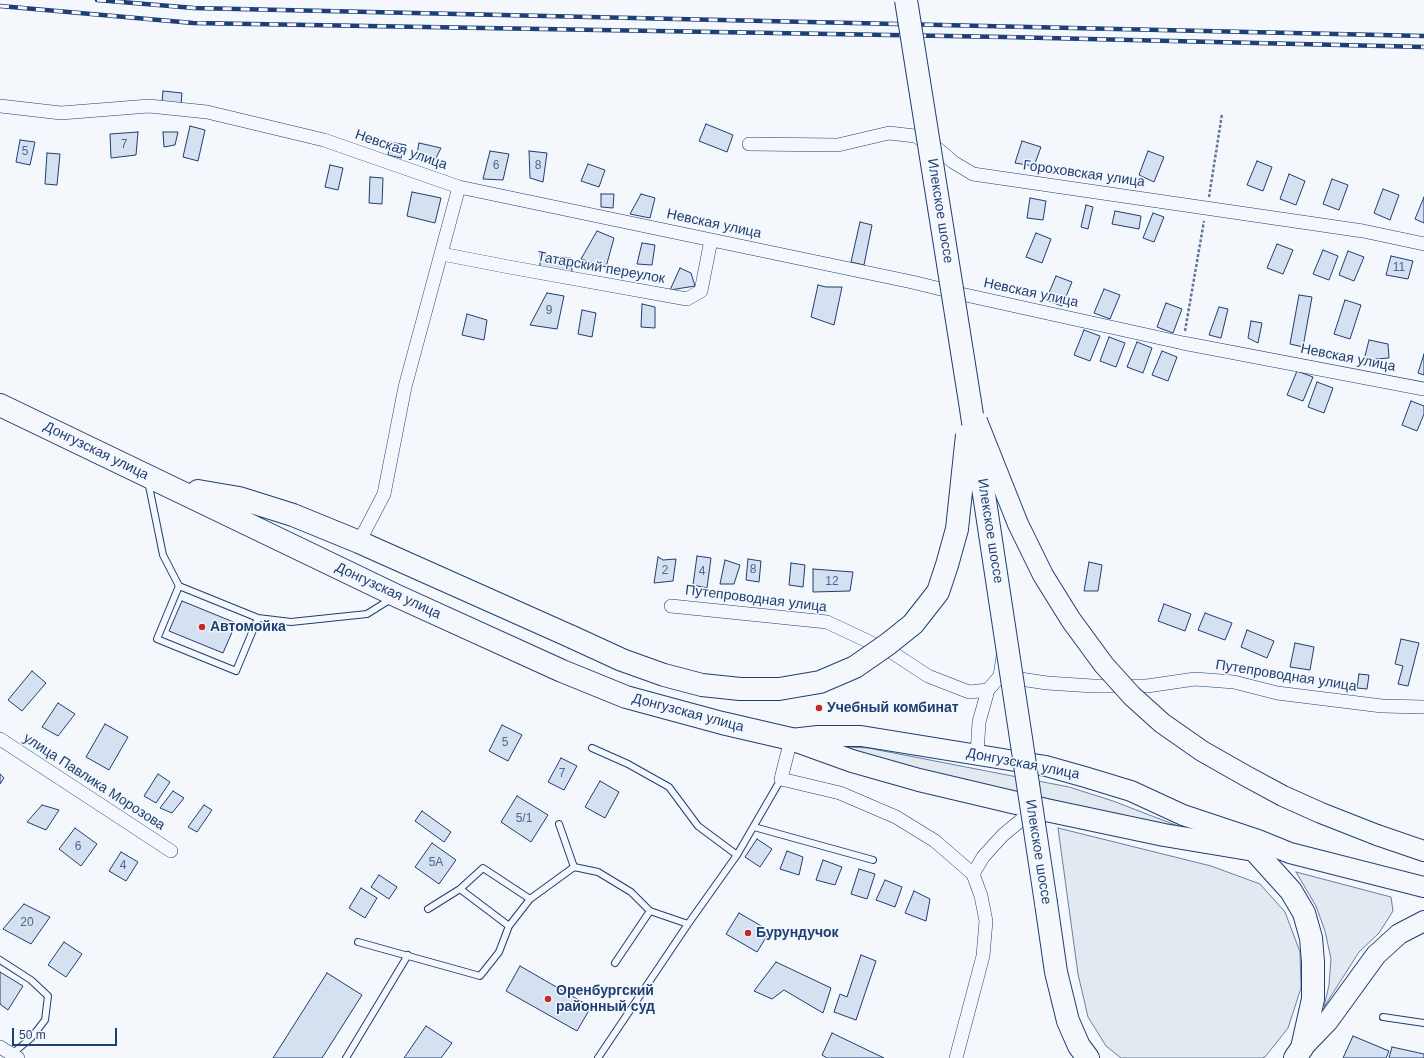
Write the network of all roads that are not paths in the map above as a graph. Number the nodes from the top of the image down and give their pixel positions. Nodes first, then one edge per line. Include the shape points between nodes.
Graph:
1 (906, 0) edge
2 (0, 106) edge
3 (749, 144) dead end
4 (938, 149) junction
5 (460, 187) junction
6 (711, 240) junction
7 (1424, 244) edge
8 (442, 254) junction
9 (961, 294) junction
10 (1424, 389) edge
11 (970, 402) junction
12 (0, 405) edge
13 (147, 475) junction
14 (175, 488) junction
15 (359, 542) junction
16 (179, 586) junction
17 (397, 596) junction
18 (671, 606) dead end
19 (258, 618) junction
20 (1000, 676) junction
21 (988, 690) junction
22 (1424, 707) edge
23 (0, 739) edge
24 (791, 739) junction
25 (592, 748) dead end
26 (977, 755) junction
27 (782, 779) junction
28 (1046, 810) junction
29 (559, 824) dead end
30 (754, 827) junction
31 (1254, 850) junction
32 (171, 851) dead end
33 (1424, 851) edge
34 (1290, 853) junction
35 (736, 855) junction
36 (873, 860) dead end
37 (574, 867) junction
38 (973, 874) junction
39 (1424, 887) edge
40 (460, 889) junction
41 (530, 899) junction
42 (428, 909) dead end
43 (650, 911) junction
44 (1424, 921) edge
45 (688, 924) junction
46 (509, 926) junction
47 (358, 942) dead end
48 (408, 956) junction
49 (0, 960) edge
50 (615, 963) dead end
51 (1383, 1017) dead end
52 (1424, 1023) edge
53 (0, 1047) edge
54 (1299, 1053) edge
55 (15, 1056) edge
56 (346, 1058) edge
57 (598, 1058) edge
58 (956, 1058) edge
59 (1088, 1058) edge

1 - 11 highway, Илекское шоссе, bridge
2 - 5 street, Невская улица via 61,113 149,106 207,112 324,140
3 - 4 street, Гороховская улица via 838,145 889,133 915,136
4 - 7 street, Гороховская улица via 973,174 1363,231
4 - 9 street
5 - 6 street, Невская улица
5 - 8 street
6 - 8 street, Татарский переулок via 700,291 687,299
6 - 9 street, Невская улица
8 - 15 street via 405,387 384,494
9 - 10 street, Невская улица via 1183,343
9 - 20 street via 1008,628
11 - 15 highway, bridge via 957,529 938,592 913,624 888,644 855,667 820,682 780,689 740,690 702,685 664,675 622,660
11 - 33 main road, bridge via 1018,524 1043,574 1071,620 1104,665 1132,696 1162,723 1202,751 1283,796 1377,835
11 - 59 highway, Илекское шоссе, bridge via 1056,972 1068,1020 1079,1046
12 - 13 highway, Донгузская улица
13 - 14 highway, Донгузская улица
13 - 16 lane via 163,555
14 - 15 highway via 239,498 293,515
14 - 17 highway, Донгузская улица
16 - 19 lane
16 - 19 lane via 157,639 236,670
17 - 19 lane via 367,614 291,622
17 - 24 highway, Донгузская улица via 562,671 626,697
18 - 21 street, Путепроводная улица via 827,622 893,653 928,676 969,692
20 - 21 street
20 - 22 street, Путепроводная улица via 1047,684 1094,686 1147,686 1195,679 1234,682 1277,693 1382,706
21 - 26 street via 979,722
23 - 32 street, улица Павлика Морозова
24 - 26 main road, Донгузская улица via 861,736
24 - 27 street
24 - 28 highway, Донгузская улица via 852,761 919,780
25 - 35 lane via 669,787 698,826
26 - 34 main road, Донгузская улица via 1046,766 1086,777
27 - 30 lane
27 - 38 street via 840,793 896,817 935,841
28 - 31 highway, Донгузская улица via 1164,835
28 - 38 street via 1020,820 983,857
29 - 37 lane
30 - 35 lane
30 - 36 lane
31 - 34 main road, Донгузская улица
31 - 54 highway via 1291,891 1304,913 1311,938 1314,962 1313,999
34 - 39 main road, Донгузская улица
35 - 45 lane
37 - 41 lane
37 - 43 lane via 598,872 631,892
38 - 58 street via 986,921 982,956
40 - 41 lane via 483,868
40 - 42 lane
40 - 46 lane
41 - 46 lane
43 - 45 lane
43 - 50 lane
44 - 54 main road via 1399,934 1376,954 1328,1021
45 - 57 lane
46 - 48 lane via 499,952 480,976
47 - 48 lane
48 - 56 lane
49 - 55 lane via 48,996 45,1020
51 - 52 lane
53 - 55 street

